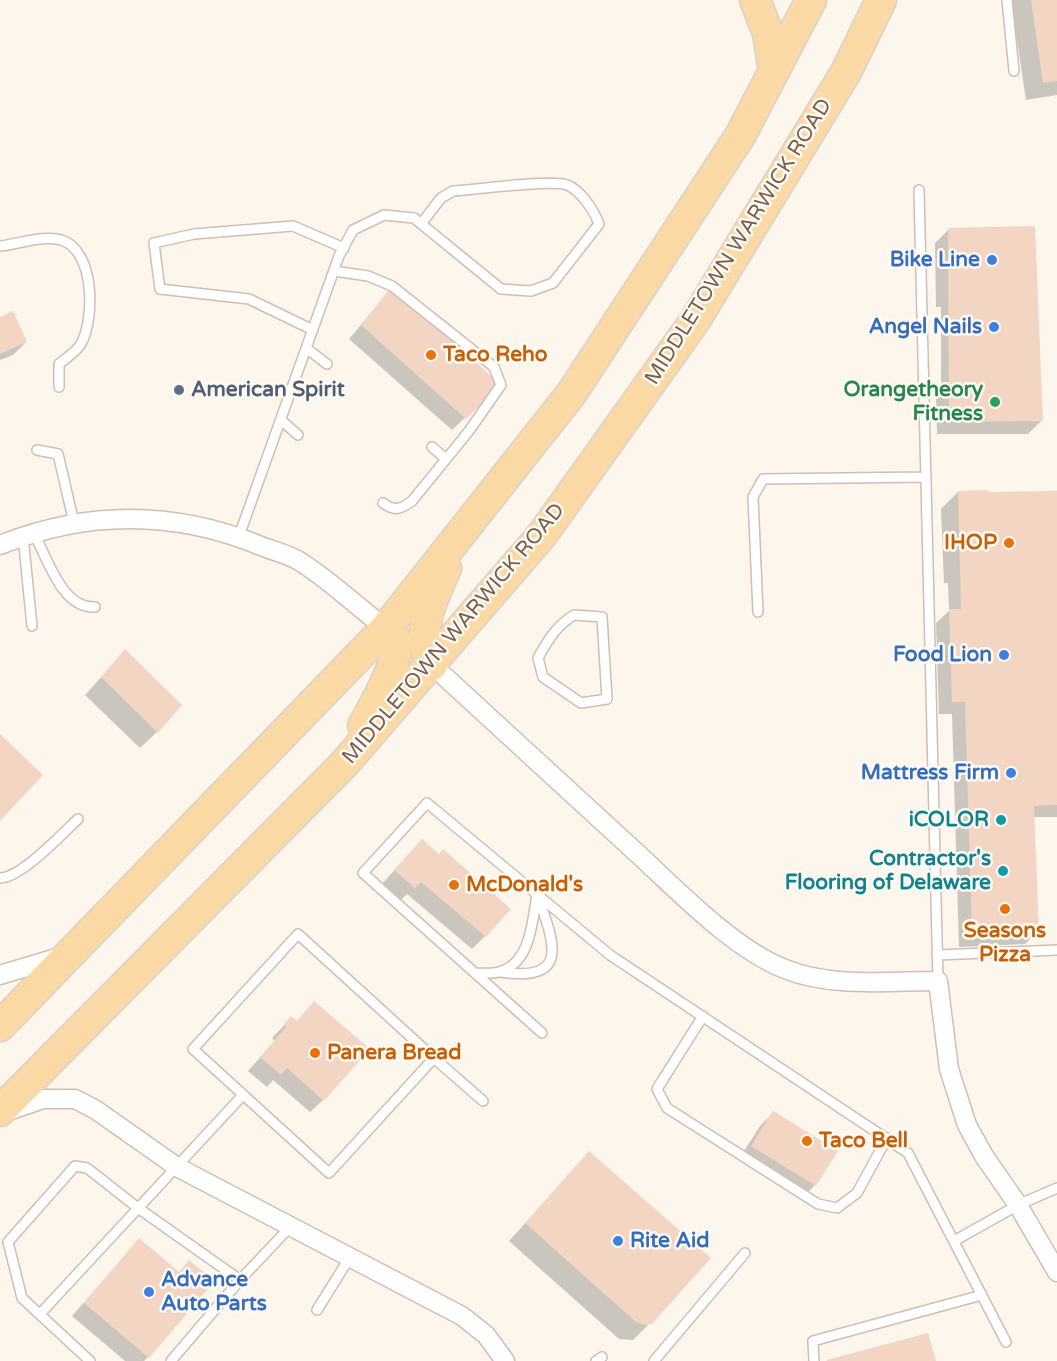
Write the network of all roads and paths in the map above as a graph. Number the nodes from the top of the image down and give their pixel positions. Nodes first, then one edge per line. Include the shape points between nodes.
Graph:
1 (755, 0) edge
2 (811, 0) edge
3 (881, 0) edge
4 (1007, 0) edge
5 (774, 71) junction
6 (1014, 71) dead end
7 (919, 190) dead end
8 (421, 224) junction
9 (0, 246) edge
10 (344, 248) junction
11 (334, 271) junction
12 (313, 330) junction
13 (306, 348) junction
14 (327, 364) dead end
15 (59, 387) dead end
16 (281, 420) junction
17 (298, 435) dead end
18 (432, 447) dead end
19 (37, 450) dead end
20 (446, 459) junction
21 (925, 477) junction
22 (383, 503) dead end
23 (74, 523) junction
24 (28, 535) junction
25 (239, 536) junction
26 (458, 537) junction
27 (0, 545) edge
28 (95, 608) dead end
29 (758, 612) dead end
30 (32, 626) dead end
31 (386, 628) junction
32 (432, 665) junction
33 (581, 703) joint
34 (344, 764) junction
35 (78, 819) dead end
36 (0, 878) edge
37 (537, 894) junction
38 (1057, 950) edge
39 (74, 953) junction
40 (937, 955) junction
41 (500, 972) junction
42 (475, 973) junction
43 (0, 975) edge
44 (938, 981) junction
45 (703, 1016) junction
46 (0, 1026) edge
47 (542, 1033) dead end
48 (435, 1058) junction
49 (243, 1095) junction
50 (483, 1101) dead end
51 (0, 1112) edge
52 (887, 1138) junction
53 (177, 1167) junction
54 (1057, 1188) edge
55 (1018, 1205) junction
56 (138, 1208) junction
57 (291, 1226) junction
58 (954, 1241) junction
59 (745, 1253) dead end
60 (350, 1257) junction
61 (1057, 1272) edge
62 (240, 1280) junction
63 (982, 1295) junction
64 (317, 1310) dead end
65 (40, 1314) junction
66 (1006, 1342) dead end
67 (90, 1361) edge
68 (171, 1361) edge
69 (505, 1361) edge
70 (654, 1361) edge
71 (814, 1361) edge

1 - 5 main road via 768,33
2 - 5 main road
3 - 32 main road, MIDDLETOWN WARWICK ROAD via 846,72 694,322 542,535
4 - 6 lane
5 - 26 main road via 740,136 571,394
7 - 21 lane
8 - 8 lane via 501,289 531,291 553,283 599,224 593,208 567,184 453,191 441,198
8 - 10 lane via 414,218 384,214 353,230
9 - 15 lane via 48,238 65,241 78,254 87,273 91,317 82,344 59,364
10 - 11 lane
10 - 12 lane via 293,226 194,234 154,243 160,289 249,299
11 - 12 lane
11 - 20 lane via 368,276 392,286 494,367 501,385
12 - 13 lane
13 - 14 lane
13 - 16 lane
16 - 17 lane
16 - 25 lane
18 - 20 lane
19 - 23 lane via 58,454
20 - 22 lane via 401,509
21 - 29 lane via 763,479 753,497
21 - 40 lane
23 - 24 street
23 - 25 street via 134,517 162,519
24 - 27 street
24 - 28 lane via 68,596 82,608
24 - 30 lane
25 - 31 street via 299,561
26 - 31 main road
26 - 32 main road via 429,609 424,632 426,653
31 - 34 main road via 395,640 396,652
31 - 39 main road
32 - 34 main road, MIDDLETOWN WARWICK ROAD
32 - 44 street via 671,884 756,954 813,978
33 - 33 lane via 543,677 538,658 552,634 568,618 602,617 607,699
34 - 51 main road, MIDDLETOWN WARWICK ROAD
35 - 36 lane via 26,866
37 - 41 lane via 526,946 517,961
37 - 41 lane via 554,942 552,957 538,972 525,976
37 - 42 lane via 427,803 363,873
37 - 45 lane via 610,955
38 - 40 lane
39 - 43 street
39 - 46 main road
40 - 44 lane
41 - 42 lane
42 - 47 lane
44 - 55 street via 944,1038 957,1098 984,1156
45 - 52 lane
45 - 52 lane via 657,1089 667,1108 818,1204 837,1208 856,1192
48 - 49 lane via 329,1173
48 - 49 lane via 298,934 193,1049
48 - 50 lane
49 - 53 lane
51 - 53 street via 43,1099 75,1099
52 - 58 lane via 908,1153
53 - 56 lane
53 - 57 street
54 - 55 lane
55 - 58 lane
55 - 61 street
56 - 62 lane
56 - 65 lane
56 - 65 lane via 87,1168 75,1166 8,1242 22,1298
57 - 60 street
57 - 62 lane
58 - 63 lane
59 - 70 lane
60 - 64 lane
60 - 69 street via 462,1316 486,1335
62 - 68 lane
63 - 66 lane
63 - 71 lane via 813,1341
65 - 67 lane

